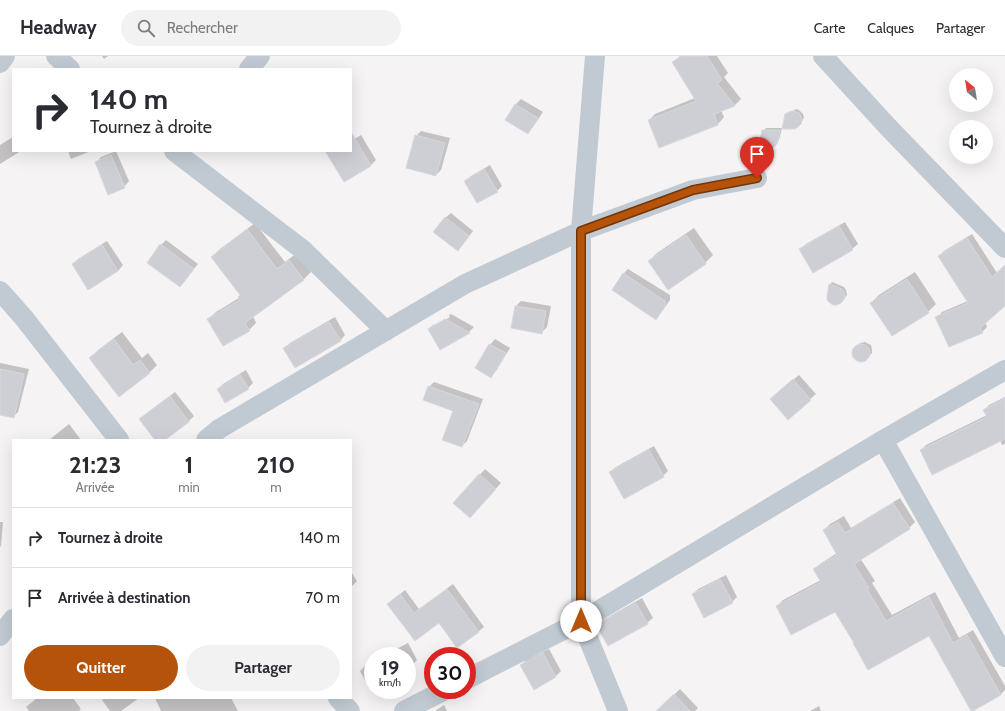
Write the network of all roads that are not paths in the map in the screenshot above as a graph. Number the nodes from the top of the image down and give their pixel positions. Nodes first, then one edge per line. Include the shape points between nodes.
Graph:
1 (6, 56) edge
2 (56, 56) edge
3 (260, 56) edge
4 (595, 56) edge
5 (823, 56) edge
6 (0, 63) edge
7 (69, 68) edge
8 (250, 68) edge
9 (175, 152) edge
10 (757, 178) dead end
11 (581, 231) junction
12 (1005, 248) edge
13 (0, 291) edge
14 (386, 331) junction
15 (1005, 370) edge
16 (118, 439) edge
17 (207, 439) edge
18 (883, 440) junction
19 (12, 620) edge
20 (581, 621) junction
21 (0, 636) edge
22 (1005, 657) edge
23 (476, 674) edge
24 (339, 699) edge
25 (427, 699) edge
26 (350, 711) edge
27 (404, 711) edge
28 (618, 711) edge

1 - 6 street
2 - 7 street
3 - 8 street
4 - 11 street
5 - 12 street
9 - 14 street via 303,250
10 - 11 street via 693,190
11 - 14 street via 464,284
11 - 20 street
13 - 16 street
14 - 17 street via 219,429
15 - 18 street
18 - 20 street
18 - 22 street
19 - 21 street
20 - 23 street
20 - 28 street
24 - 26 street
25 - 27 street

